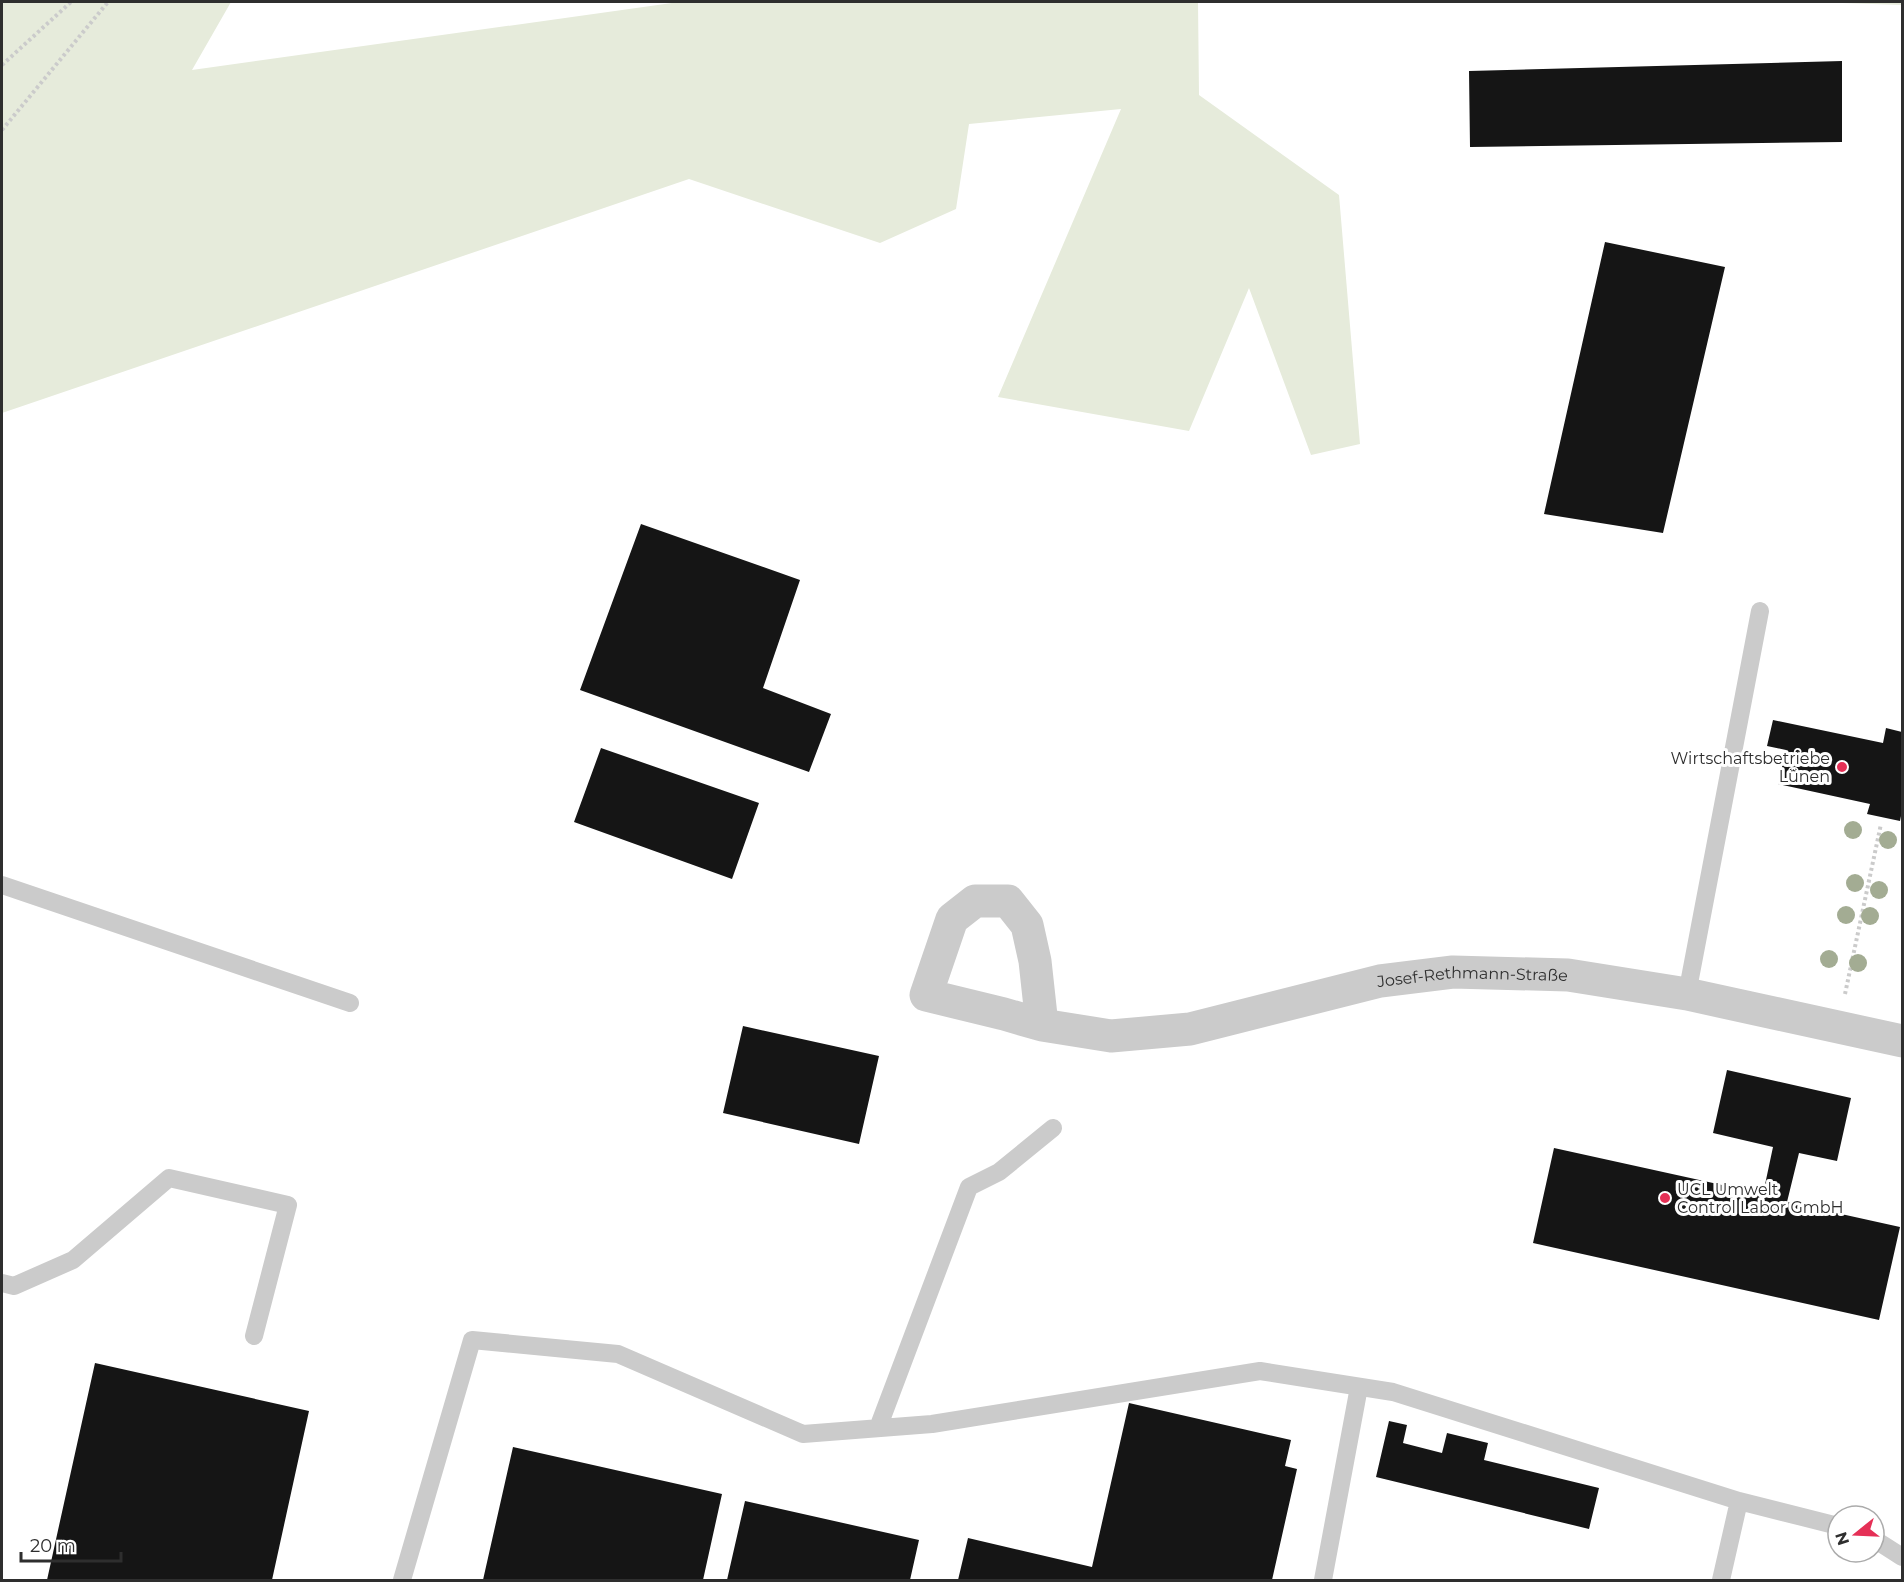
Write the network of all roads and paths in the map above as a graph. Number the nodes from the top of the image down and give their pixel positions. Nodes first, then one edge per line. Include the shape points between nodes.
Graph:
1 (71, 2) edge
2 (108, 2) edge
3 (2, 65) edge
4 (2, 130) edge
5 (1760, 611) dead end
6 (1881, 824) dead end
7 (2, 885) edge
8 (1687, 994) junction
9 (350, 1003) dead end
10 (1042, 1025) dead end
11 (1838, 1026) junction
12 (1902, 1041) edge
13 (1053, 1128) dead end
14 (2, 1283) edge
15 (254, 1336) dead end
16 (1359, 1387) junction
17 (878, 1428) junction
18 (1739, 1500) junction
19 (1826, 1523) edge
20 (1886, 1547) edge
21 (1902, 1557) edge
22 (402, 1581) edge
23 (1323, 1581) edge
24 (1721, 1581) edge

1 - 3 path
2 - 4 path
5 - 8 lane
6 - 11 path
7 - 9 lane
8 - 10 street, Josef-Rethmann-Straße via 1568,975 1453,972 1380,981 1190,1029 1111,1036
8 - 11 street, Josef-Rethmann-Straße
11 - 12 street, Josef-Rethmann-Straße
13 - 17 lane via 999,1172 969,1187
14 - 15 lane via 14,1286 72,1260 169,1178 288,1205
16 - 17 lane via 1260,1371 932,1424
16 - 18 lane via 1393,1392
16 - 23 lane
17 - 22 lane via 803,1434 618,1354 472,1341
18 - 19 lane
18 - 24 lane
20 - 21 lane

